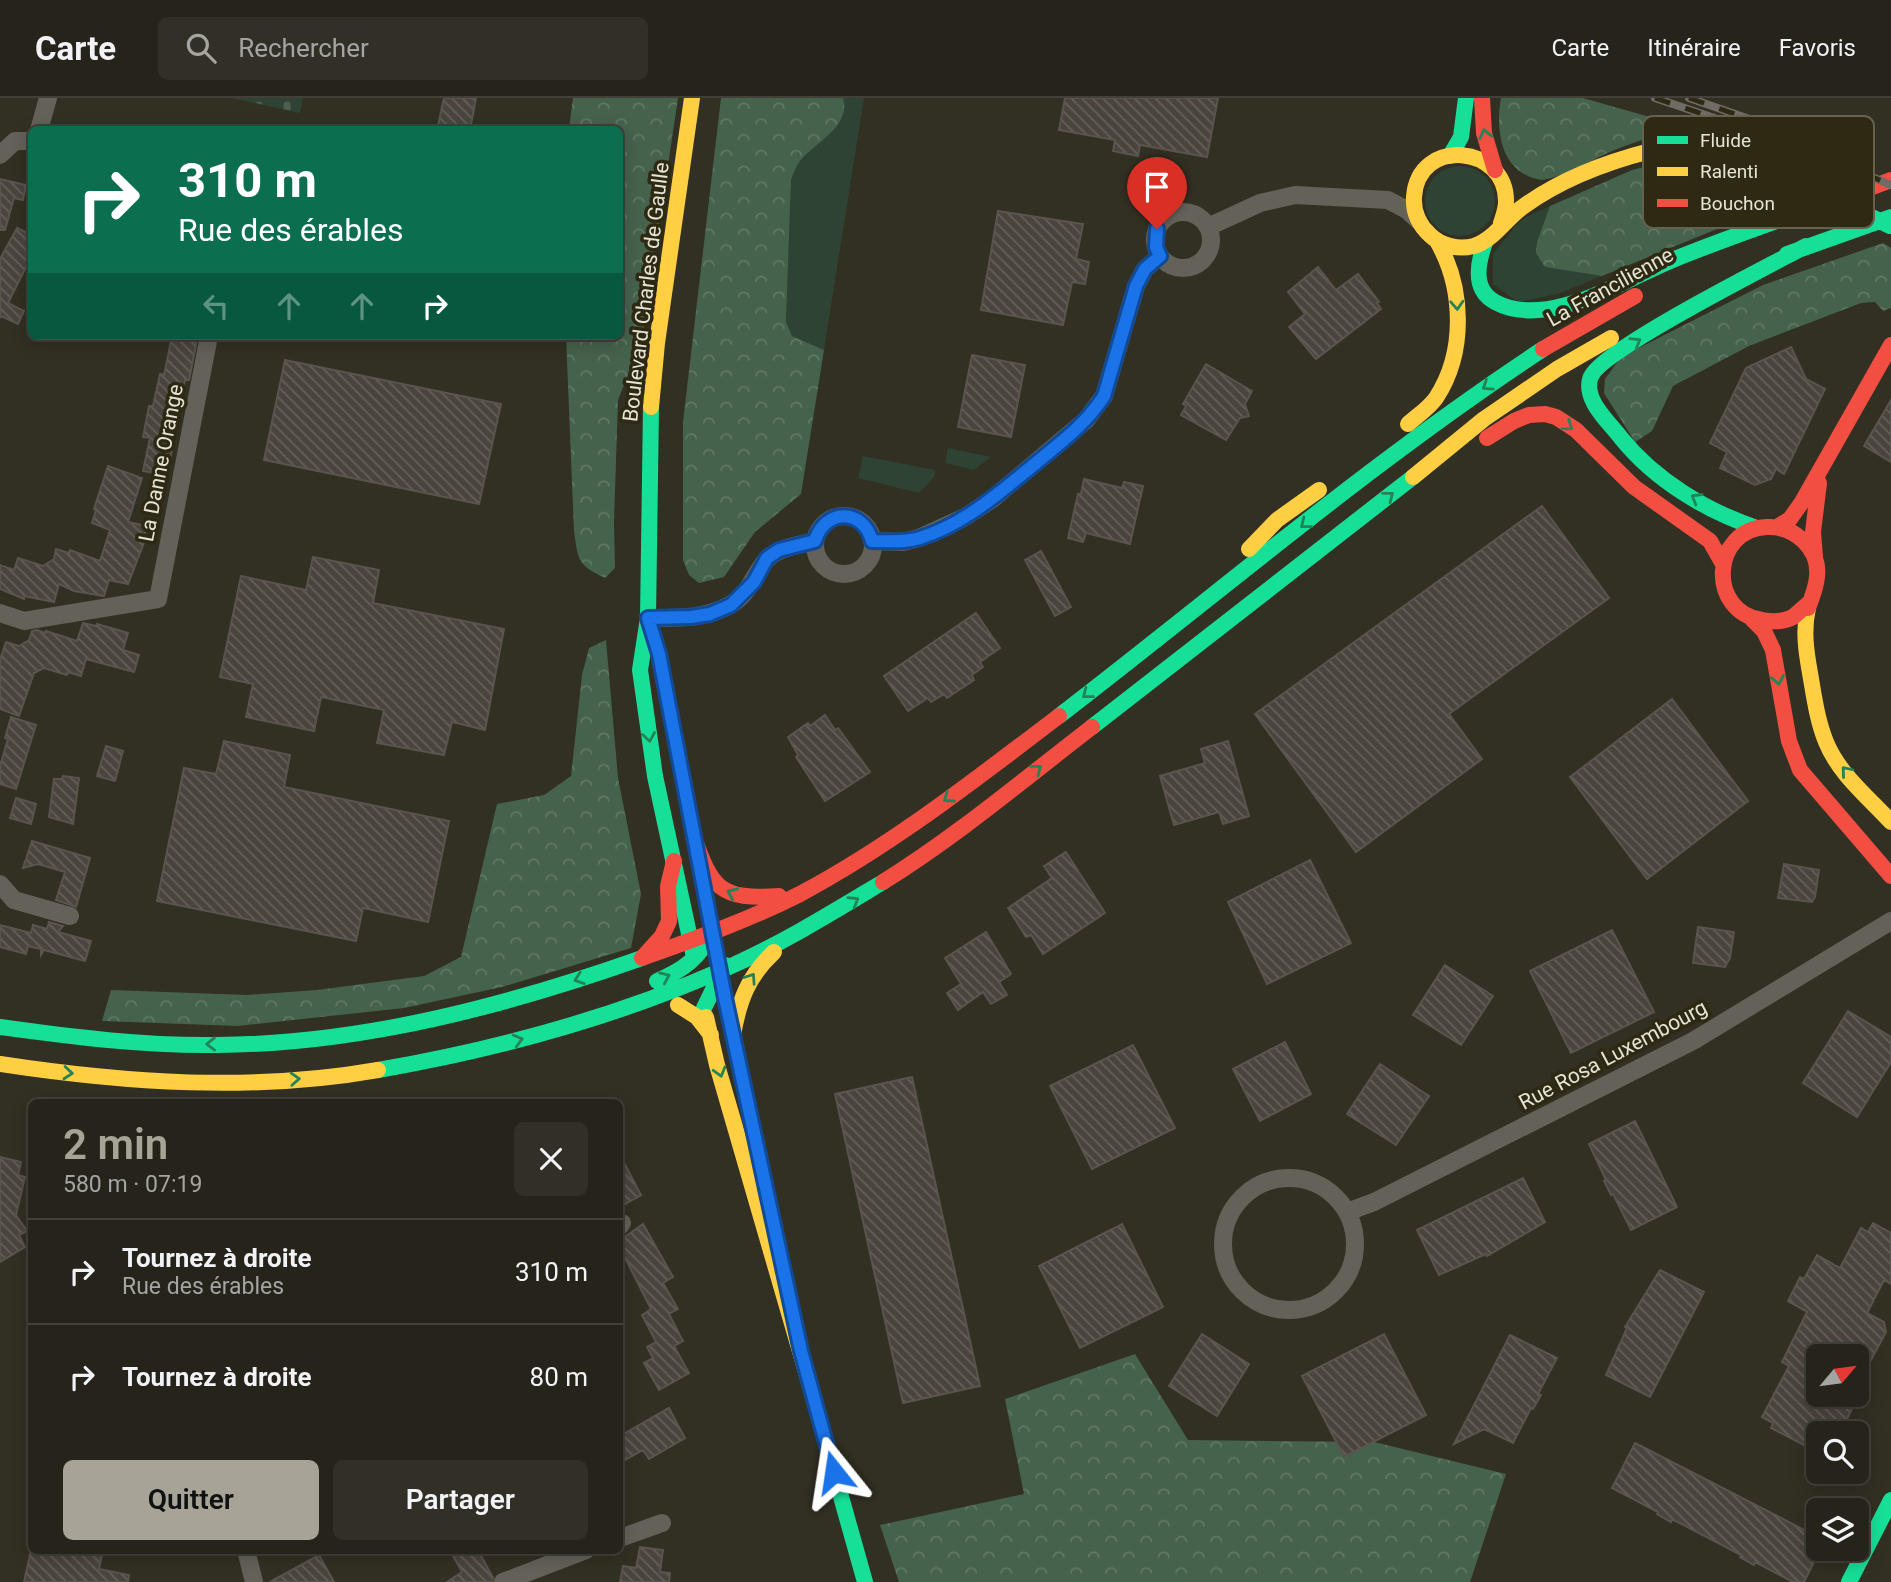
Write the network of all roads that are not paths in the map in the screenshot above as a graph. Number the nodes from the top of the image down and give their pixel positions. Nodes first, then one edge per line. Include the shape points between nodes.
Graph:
1 (48, 98) edge
2 (692, 98) edge
3 (1466, 98) edge
4 (1482, 98) edge
5 (40, 126) edge
6 (28, 141) edge
7 (1643, 154) edge
8 (0, 155) edge
9 (1450, 156) junction
10 (1497, 173) junction
11 (1891, 180) edge
12 (1418, 181) junction
13 (1874, 186) edge
14 (1555, 187) junction
15 (1382, 199) junction
16 (1891, 217) edge
17 (1874, 219) edge
18 (1418, 220) junction
19 (1874, 222) edge
20 (1501, 223) junction
21 (1208, 227) junction
22 (1891, 227) edge
23 (1759, 228) edge
24 (1771, 228) edge
25 (1856, 228) edge
26 (1486, 240) junction
27 (1437, 241) junction
28 (1806, 246) junction
29 (1160, 256) junction
30 (208, 340) edge
31 (1891, 345) edge
32 (1460, 441) junction
33 (1384, 442) dead end
34 (1820, 472) junction
35 (1329, 483) dead end
36 (1777, 527) junction
37 (1757, 528) junction
38 (815, 541) junction
39 (872, 541) junction
40 (1815, 557) junction
41 (1723, 564) junction
42 (1809, 603) junction
43 (0, 613) edge
44 (648, 618) junction
45 (1752, 619) junction
46 (1110, 676) junction
47 (1891, 822) edge
48 (693, 835) junction
49 (674, 861) junction
50 (1891, 876) edge
51 (1, 882) edge
52 (799, 894) junction
53 (70, 916) dead end
54 (1891, 921) edge
55 (712, 932) junction
56 (794, 934) junction
57 (690, 939) junction
58 (643, 957) junction
59 (695, 961) junction
60 (720, 972) junction
61 (699, 982) junction
62 (656, 998) junction
63 (704, 1007) junction
64 (0, 1027) edge
65 (561, 1028) junction
66 (711, 1035) junction
67 (733, 1035) junction
68 (0, 1065) edge
69 (1347, 1212) junction
70 (801, 1351) junction
71 (1891, 1500) edge
72 (662, 1523) dead end
73 (623, 1537) edge
74 (247, 1554) edge
75 (576, 1554) edge
76 (254, 1582) edge
77 (503, 1582) edge
78 (865, 1582) edge
79 (1849, 1582) edge

1 - 5 street
2 - 44 main road, Boulevard Charles de Gaulle via 651,400
3 - 9 main road via 1460,139
10 -> 4 main road via 1484,133
6 - 8 street via 15,141
7 - 14 main road
9 - 10 main road via 1476,157
9 - 12 main road via 1432,164
10 - 14 main road via 1520,189
10 - 20 main road via 1506,201
11 - 13 main road, La Francilienne
12 - 15 street
12 - 18 main road via 1414,198
14 - 20 main road
15 - 18 street
15 - 21 street via 1295,195 1259,203
16 - 19 main road
17 - 22 main road
18 - 27 main road
20 - 26 main road
21 - 29 street via 1210,249 1200,263 1182,268
21 - 29 street via 1195,214 1169,216 1157,229
23 - 26 main road via 1576,301 1528,313 1500,306 1483,291 1478,272
24 -> 46 main road, La Francilienne via 1600,315 1473,396
25 - 28 main road
26 - 27 main road via 1458,248
27 -> 33 main road via 1457,294 1457,329 1448,375 1434,401
28 - 32 main road via 1676,301 1557,369
37 -> 28 main road via 1722,514 1643,462 1598,409 1589,382 1594,370 1609,357
29 - 39 street via 1145,269 1136,286 1107,388 1086,420 965,517 919,538
30 - 43 street, La Danne Orange via 158,599 23,621
31 - 34 main road
32 -> 41 main road via 1487,438 1519,418 1545,414 1560,420 1639,491 1712,543
56 -> 32 main road via 860,898 985,813
34 - 36 main road via 1795,513
34 - 40 main road
35 - 46 main road via 1277,520 1251,548 1117,653
36 - 37 main road
36 - 40 main road via 1801,537
37 - 41 main road via 1735,541
38 - 39 street via 823,524 839,516 864,524
38 - 39 street via 825,567 843,573 862,567
38 - 44 street via 779,550 767,558 754,582 731,605 691,617
40 - 42 main road via 1818,581
41 - 45 main road via 1728,597
42 - 45 main road via 1785,620
47 -> 42 main road via 1830,751 1821,728 1805,635
44 - 48 main road, Boulevard Charles de Gaulle
44 -> 49 main road, Boulevard Charles de Gaulle via 640,670 655,776
45 -> 50 main road via 1773,650 1789,741 1800,771
46 -> 52 main road, La Francilienne via 950,797
52 -> 48 main road via 750,899 726,892 713,882
48 - 55 main road, Boulevard Charles de Gaulle
49 - 57 main road, Boulevard Charles de Gaulle
49 - 58 main road via 668,880 669,923
51 - 53 street via 14,900
52 - 55 main road
52 - 60 main road via 790,908 751,936
54 - 69 street, Rue Rosa Luxembourg via 1693,1041
55 - 57 main road
55 - 59 main road
55 - 60 main road, Boulevard Charles de Gaulle
56 - 60 main road
67 -> 56 main road via 744,988 754,972
57 - 58 main road
57 - 59 main road, Boulevard Charles de Gaulle
58 -> 64 main road via 547,990 461,1012 307,1039 161,1045
59 - 61 main road, Boulevard Charles de Gaulle
65 -> 59 main road via 607,997 658,980
60 - 61 main road
60 - 63 main road
60 - 67 main road, Boulevard Charles de Gaulle
61 - 62 main road
61 - 63 main road, Boulevard Charles de Gaulle
62 - 65 main road
62 - 66 main road via 690,1010
63 - 66 main road, Boulevard Charles de Gaulle
68 -> 65 main road via 173,1083 318,1077 429,1061
66 -> 70 main road, Boulevard Charles de Gaulle
67 - 70 main road, Boulevard Charles de Gaulle
69 - 69 street via 1335,1196 1299,1178 1259,1184 1228,1216 1222,1238 1224,1261 1233,1281 1248,1298 1268,1308 1291,1311 1323,1301 1347,1278 1354,1256
70 - 78 main road, Boulevard Charles de Gaulle
71 - 79 main road
72 - 73 street
74 - 76 street
75 - 77 street

